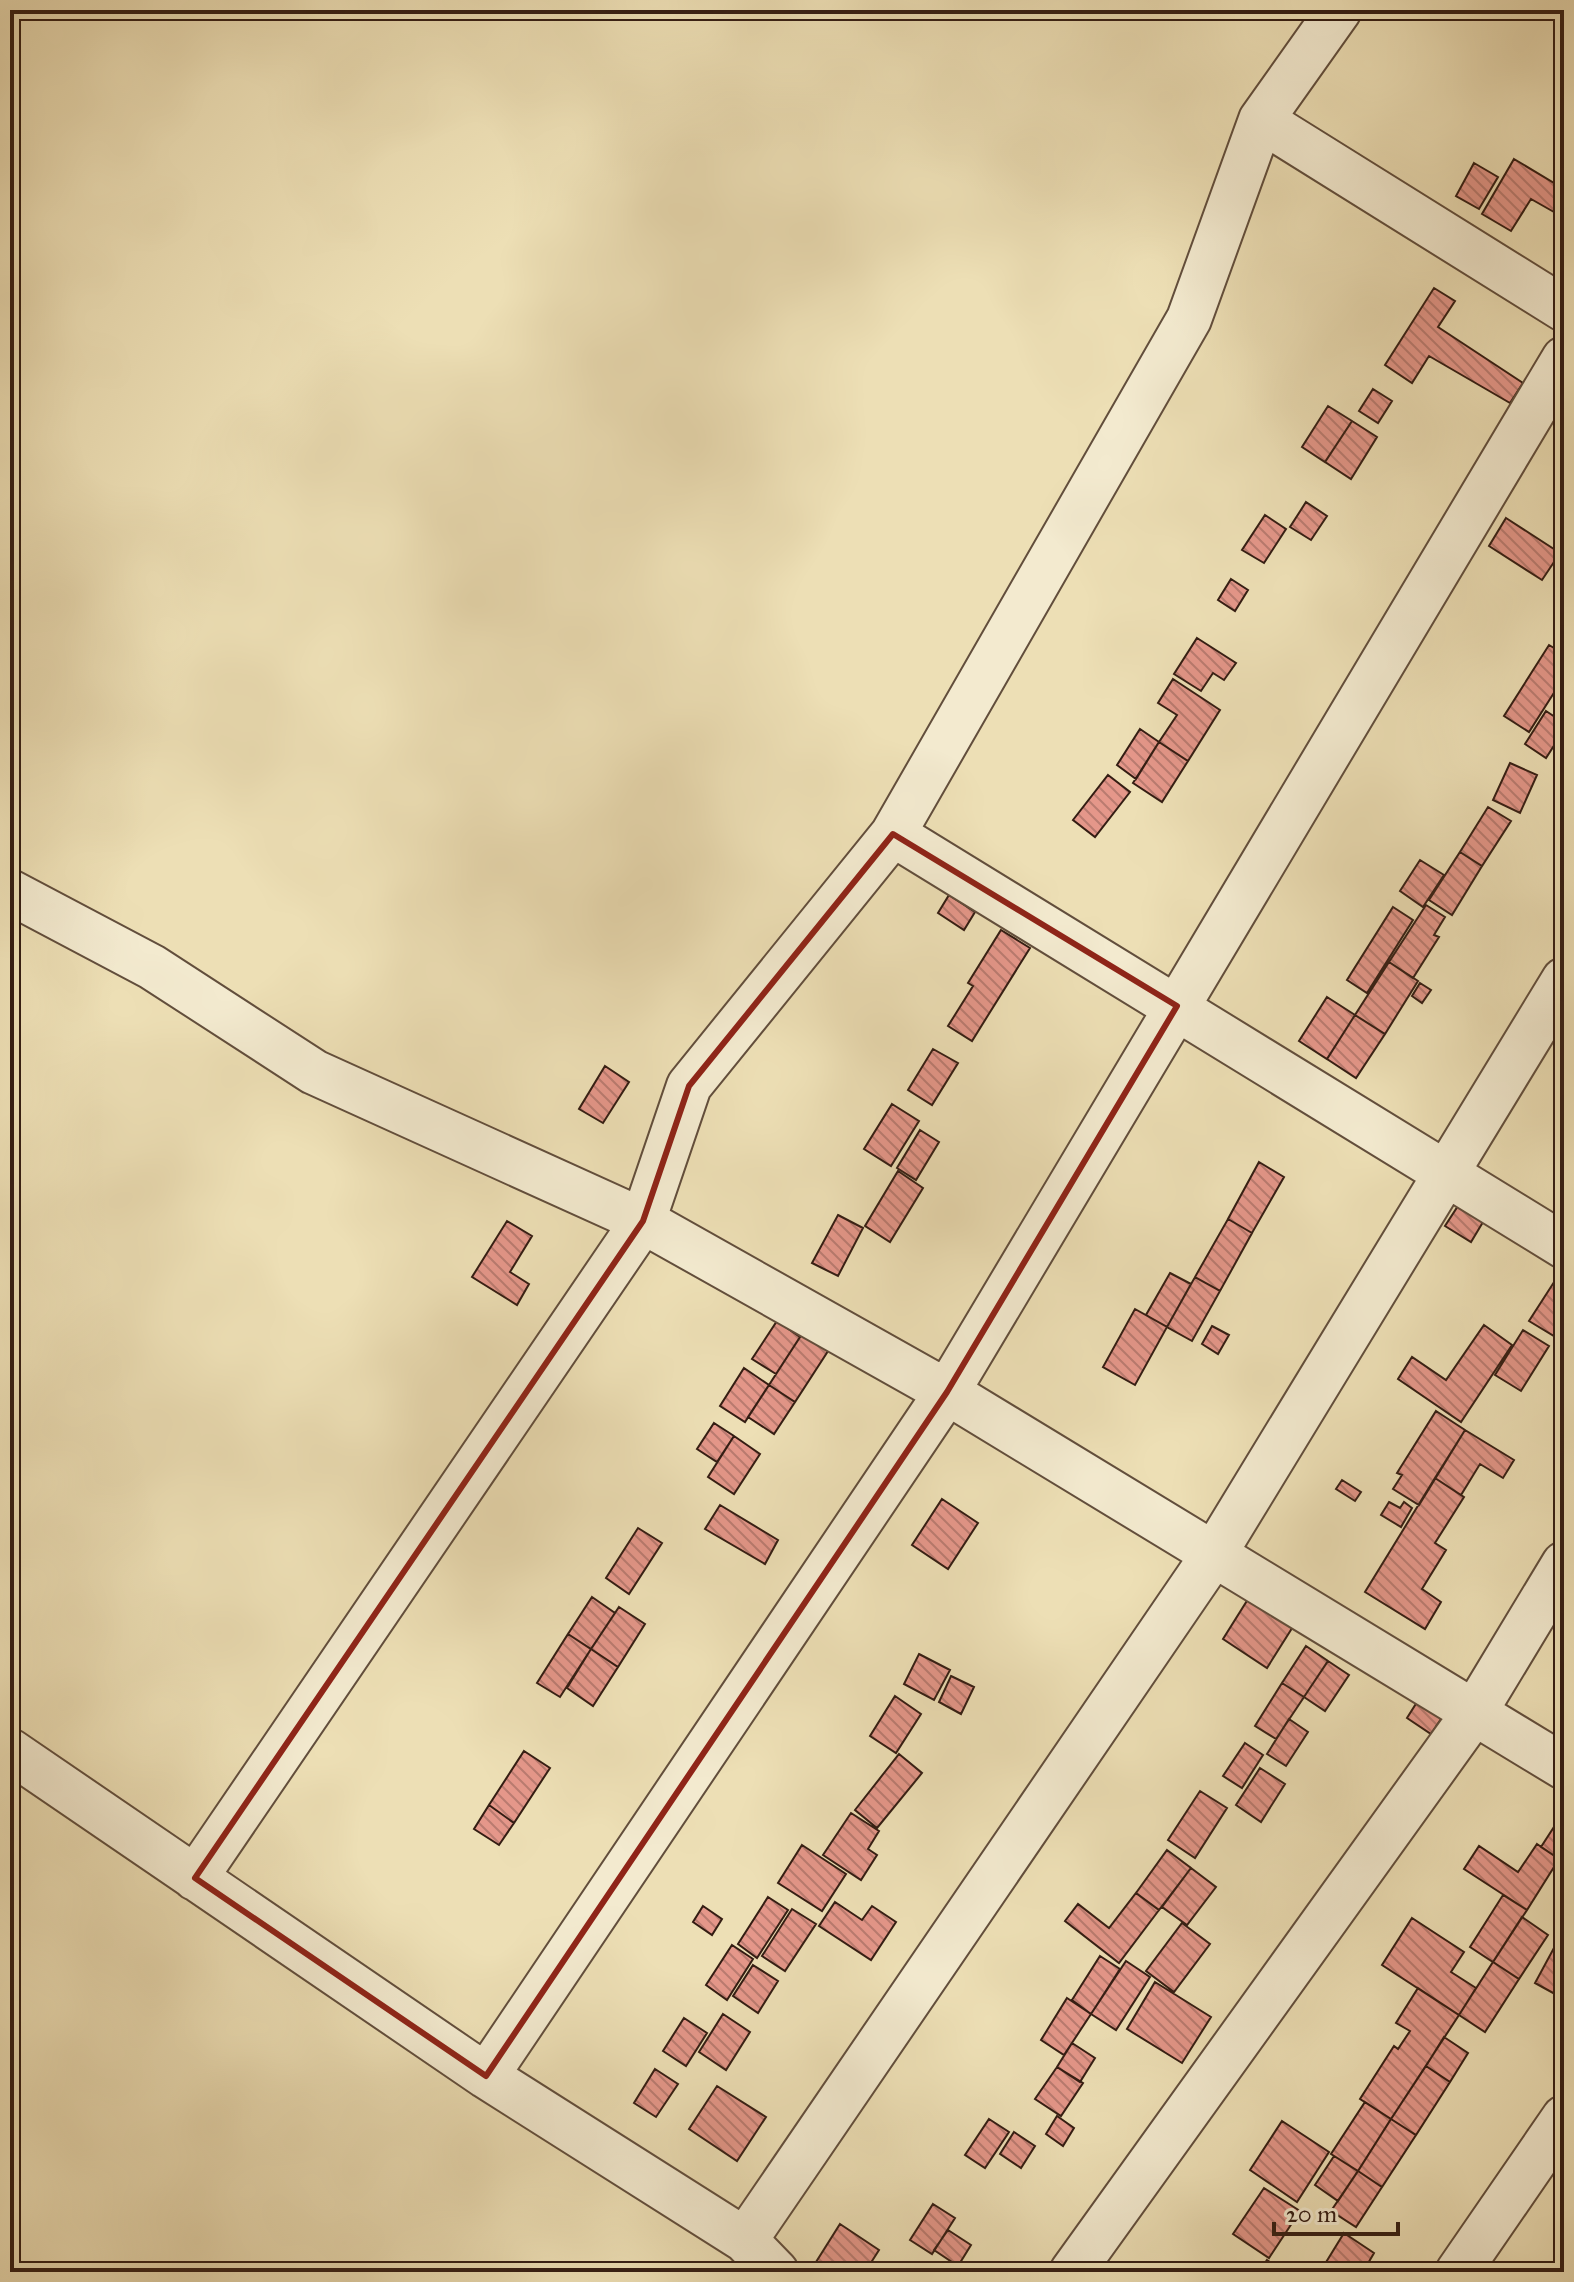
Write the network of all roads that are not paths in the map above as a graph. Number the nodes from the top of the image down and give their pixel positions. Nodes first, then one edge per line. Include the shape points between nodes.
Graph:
1 (1339, 10) edge
2 (1261, 120) junction
3 (1564, 309) edge
4 (1564, 359) edge
5 (893, 834) junction
6 (10, 892) edge
7 (1564, 980) edge
8 (1177, 1006) junction
9 (1446, 1173) junction
10 (643, 1221) junction
11 (1564, 1246) edge
12 (947, 1392) junction
13 (1214, 1554) junction
14 (1564, 1564) edge
15 (1474, 1713) junction
16 (10, 1751) edge
17 (1564, 1767) edge
18 (195, 1878) junction
19 (486, 2076) junction
20 (1564, 2118) edge
21 (745, 2240) junction
22 (776, 2272) edge
23 (1072, 2272) edge
24 (1458, 2272) edge

1 - 2 street
2 - 3 street
2 - 5 street via 1189,319
4 - 8 street
5 - 8 street
5 - 10 street via 689,1086
6 - 10 street via 152,967 314,1072
7 - 9 street
8 - 9 street
8 - 12 street
9 - 11 street
9 - 13 street
10 - 12 street
10 - 18 street
12 - 13 street
12 - 19 street
13 - 15 street
13 - 21 street
14 - 15 street
15 - 17 street
15 - 23 street
16 - 18 street
18 - 19 street
19 - 21 street
20 - 24 street
21 - 22 street

